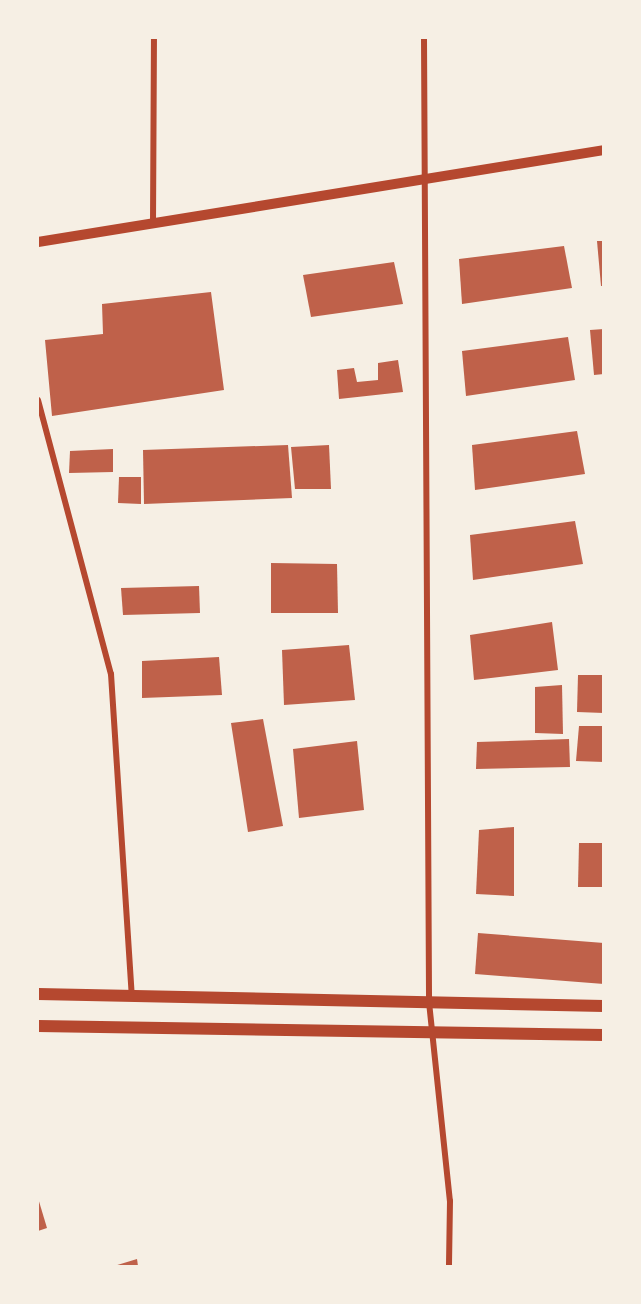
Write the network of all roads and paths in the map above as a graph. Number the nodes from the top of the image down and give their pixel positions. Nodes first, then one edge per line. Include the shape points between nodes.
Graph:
1 (154, 38) edge
2 (424, 38) edge
3 (603, 150) edge
4 (423, 179) junction
5 (153, 224) junction
6 (38, 242) edge
7 (38, 400) edge
8 (38, 994) edge
9 (132, 996) junction
10 (429, 1002) junction
11 (603, 1006) edge
12 (38, 1026) edge
13 (433, 1035) junction
14 (603, 1035) edge
15 (449, 1266) edge

1 - 5 street
2 - 4 street
3 - 4 street
4 - 5 street
4 - 10 street
5 - 6 street
7 - 9 street via 111,674
8 - 9 main road
9 - 10 main road
10 - 11 main road
10 - 13 street
12 - 13 main road
13 - 14 main road
13 - 15 street via 450,1201

